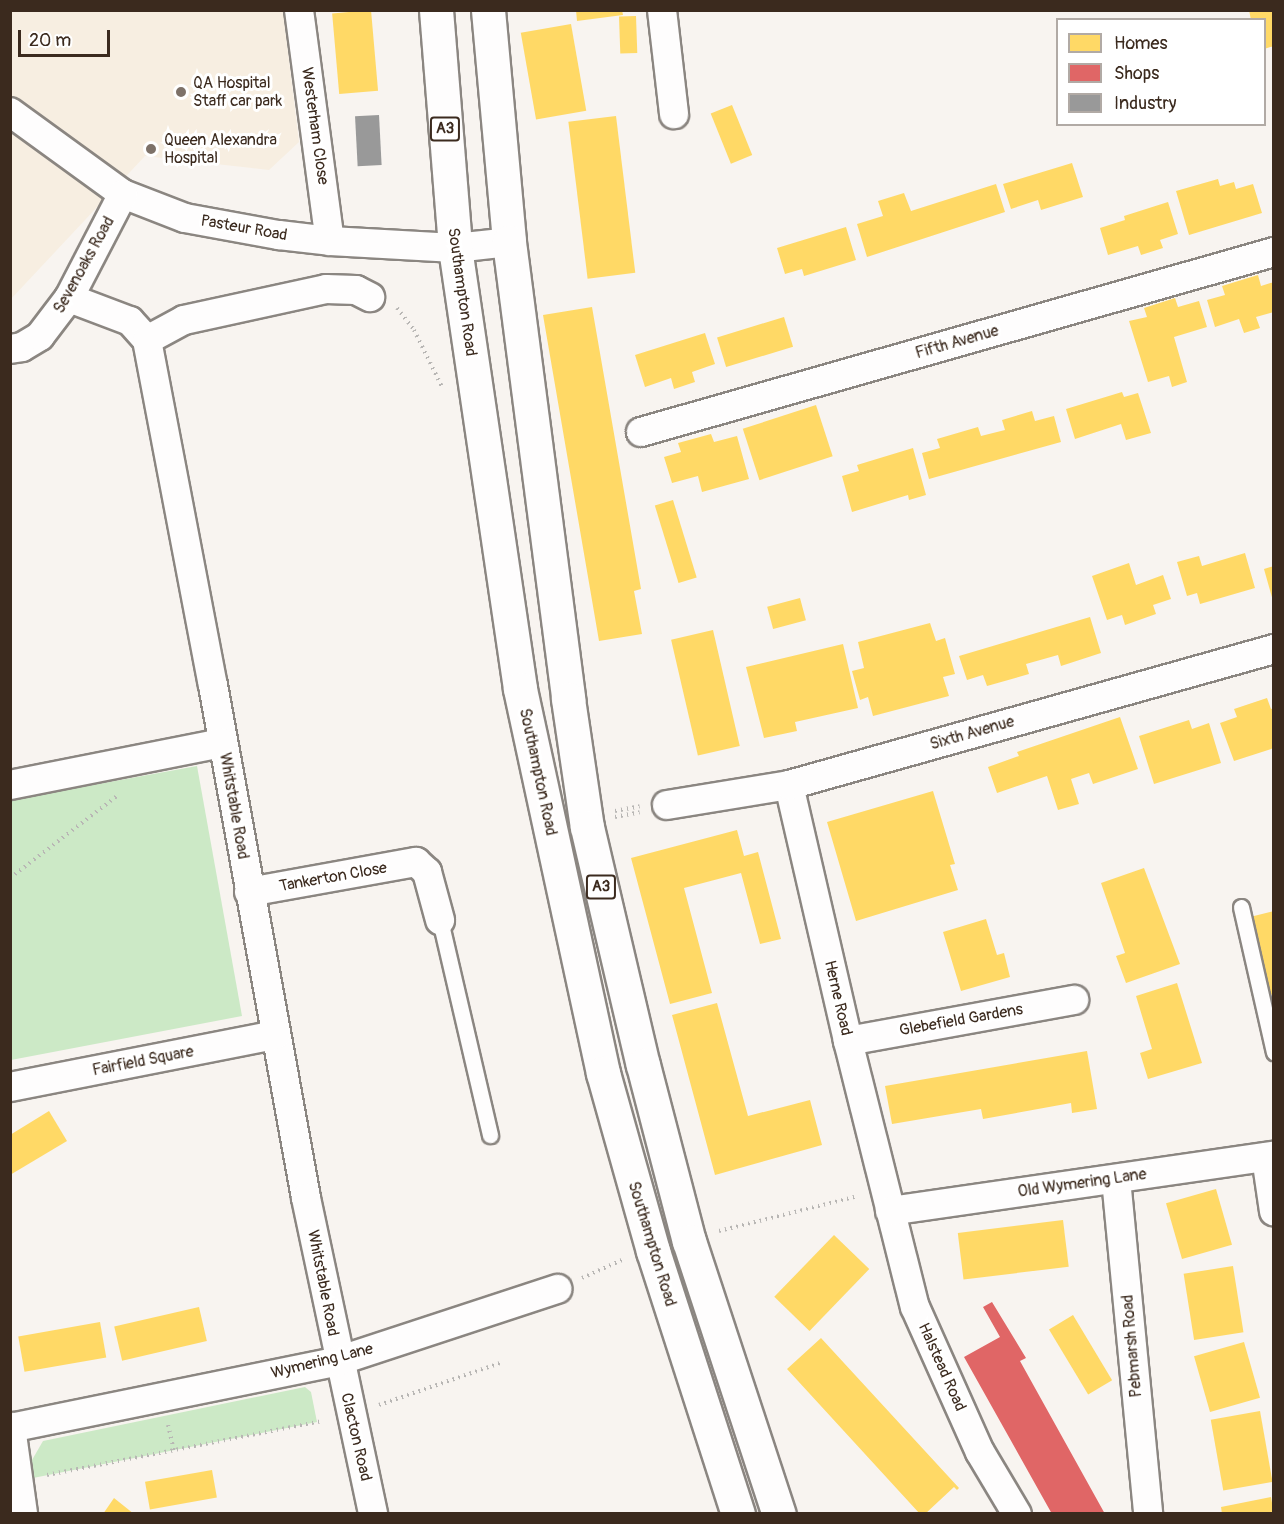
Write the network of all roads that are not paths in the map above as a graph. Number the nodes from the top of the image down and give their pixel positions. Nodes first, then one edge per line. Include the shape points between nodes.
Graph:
1 (299, 10) edge
2 (436, 10) edge
3 (488, 10) edge
4 (662, 10) edge
5 (10, 112) edge
6 (674, 114) dead end
7 (123, 194) junction
8 (330, 241) junction
9 (509, 242) junction
10 (454, 248) junction
11 (1274, 252) edge
12 (370, 297) dead end
13 (69, 298) junction
14 (147, 340) junction
15 (10, 349) edge
16 (641, 432) dead end
17 (1274, 649) edge
18 (222, 743) junction
19 (10, 785) edge
20 (789, 785) junction
21 (667, 805) dead end
22 (249, 892) junction
23 (1241, 907) dead end
24 (440, 920) joint
25 (1074, 1000) dead end
26 (276, 1035) junction
27 (848, 1041) junction
28 (1274, 1052) edge
29 (10, 1086) edge
30 (490, 1135) dead end
31 (1270, 1156) edge
32 (1116, 1179) junction
33 (887, 1200) junction
34 (1274, 1211) edge
35 (556, 1289) road end
36 (338, 1360) junction
37 (11, 1427) edge
38 (23, 1514) edge
39 (373, 1514) edge
40 (738, 1514) edge
41 (779, 1514) edge
42 (1017, 1514) edge
43 (1148, 1514) edge

1 - 8 street, Westerham Close
2 - 10 main road, Southampton Road / A3
3 - 9 main road, A3
4 - 6 street
5 - 7 street, Pasteur Road
7 - 8 street, Pasteur Road via 185,218
7 - 13 street, Sevenoaks Road
8 - 10 street, Pasteur Road
9 - 10 street, Pasteur Road
9 - 41 main road, A3 via 587,827 689,1240
10 - 40 main road, Southampton Road / A3 via 520,689 603,1073 653,1251
11 - 16 street, Fifth Avenue
12 - 14 street via 356,290 326,289 184,320
13 - 14 street via 130,321
13 - 15 street, Sevenoaks Road via 40,336
14 - 18 street, Whitstable Road
17 - 20 street, Sixth Avenue
18 - 19 street
18 - 22 street, Whitstable Road
20 - 21 street, Sixth Avenue
20 - 27 street, Herne Road
22 - 24 street, Tankerton Close via 416,862 427,872
22 - 26 street, Whitstable Road
23 - 28 lane
24 - 30 lane
25 - 27 street, Glebefield Gardens
26 - 29 street, Fairfield Square
26 - 36 street, Whitstable Road
27 - 33 street, Herne Road
31 - 32 street, Old Wymering Lane
31 - 34 street
32 - 33 street, Old Wymering Lane
32 - 43 street, Pebmarsh Road
33 - 42 street, Halstead Road via 915,1306 980,1452
35 - 36 street, Wymering Lane
36 - 37 street, Wymering Lane
36 - 39 street, Clacton Road
37 - 38 street

